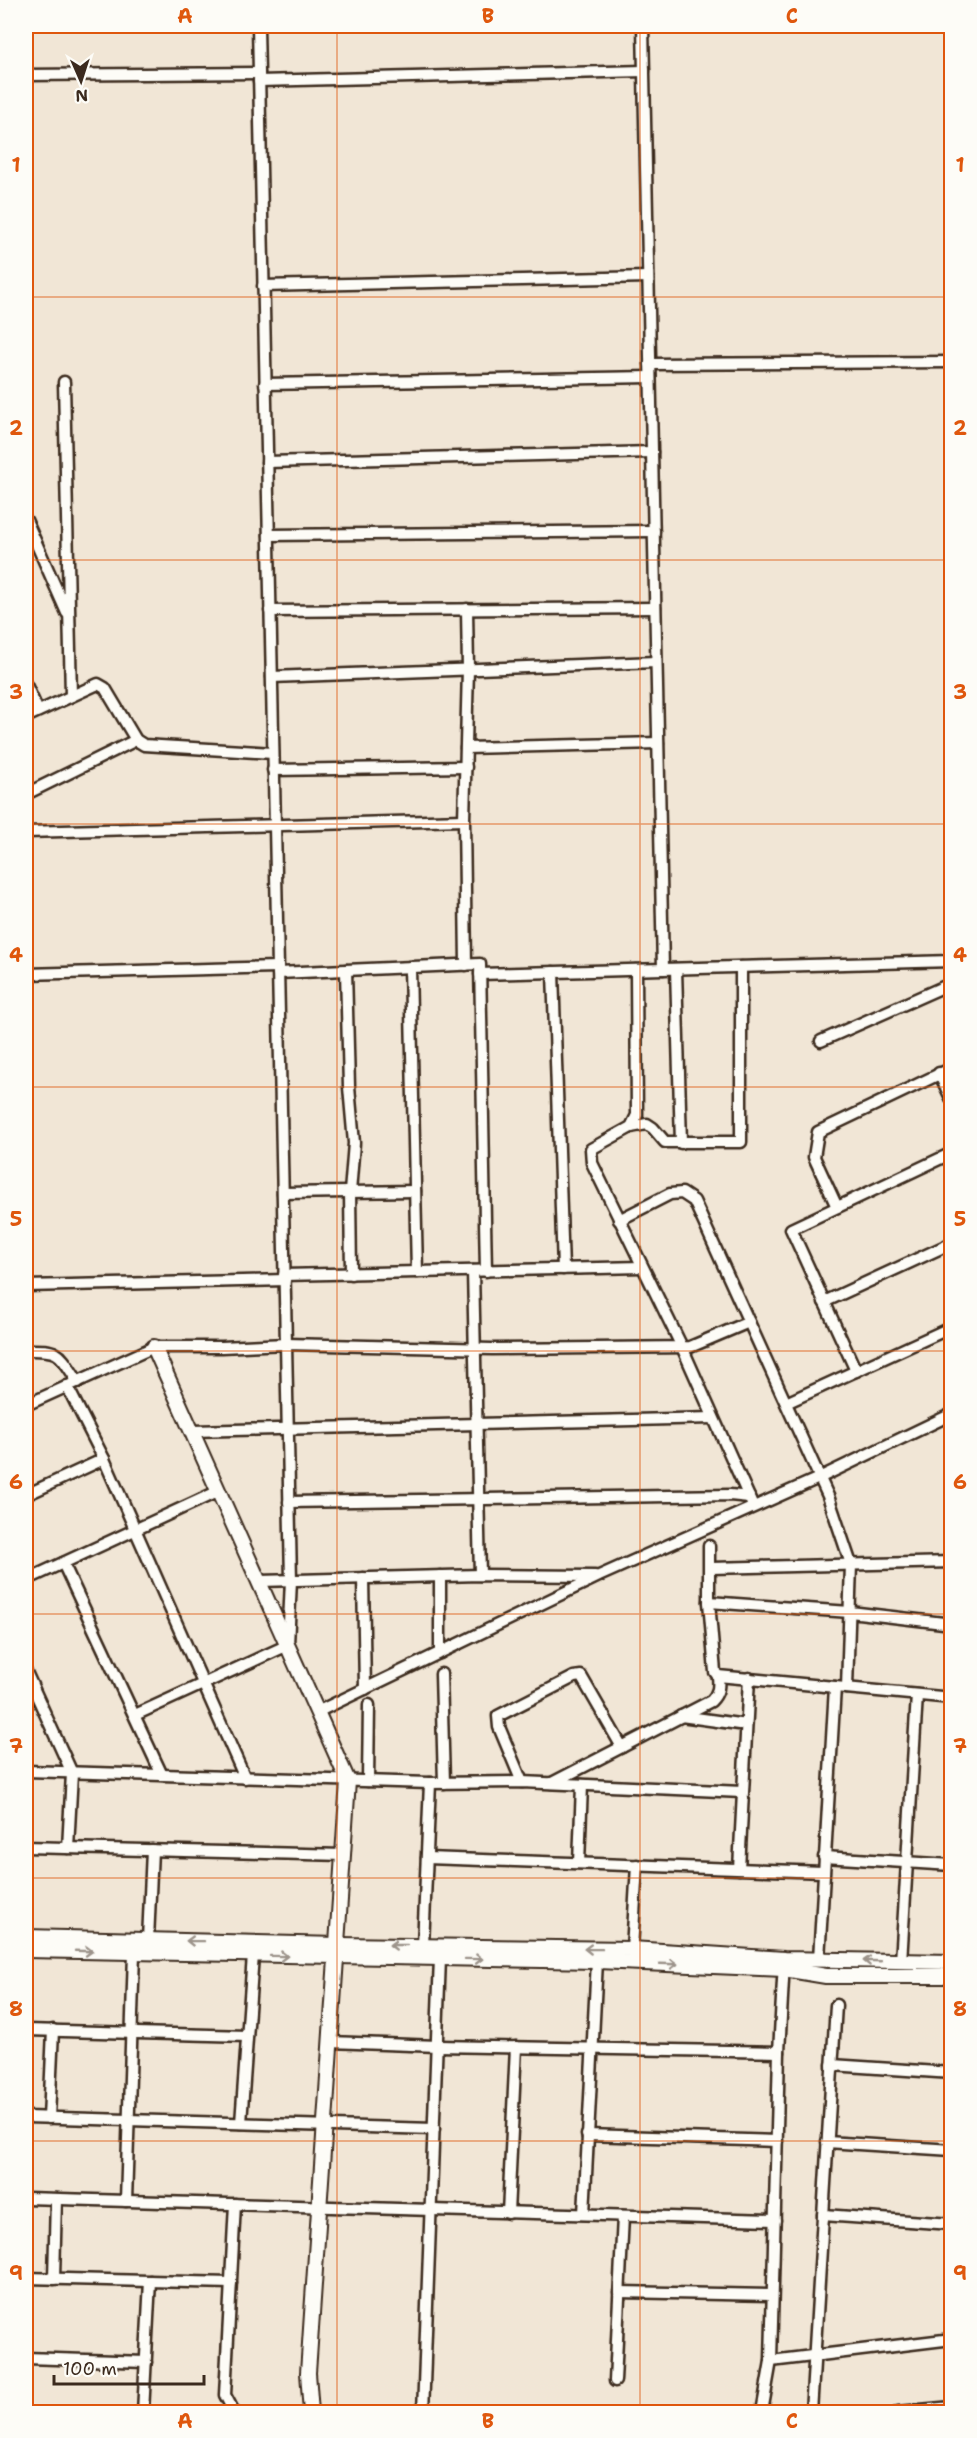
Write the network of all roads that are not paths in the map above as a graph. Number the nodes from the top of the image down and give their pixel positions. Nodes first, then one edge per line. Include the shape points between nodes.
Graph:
1 (258, 26) edge
2 (643, 26) edge
3 (644, 71) junction
4 (26, 75) edge
5 (259, 77) junction
6 (648, 277) junction
7 (263, 286) junction
8 (951, 362) edge
9 (650, 364) junction
10 (650, 377) junction
11 (64, 382) dead end
12 (265, 384) junction
13 (652, 452) junction
14 (267, 462) junction
15 (26, 520) edge
16 (654, 531) junction
17 (268, 535) junction
18 (655, 608) junction
19 (467, 609) junction
20 (270, 611) junction
21 (70, 619) junction
22 (656, 662) junction
23 (468, 669) junction
24 (272, 677) junction
25 (26, 685) edge
26 (71, 696) junction
27 (38, 711) junction
28 (26, 717) edge
29 (136, 740) junction
30 (658, 742) junction
31 (466, 748) junction
32 (273, 753) junction
33 (466, 767) junction
34 (273, 770) junction
35 (26, 794) edge
36 (464, 820) junction
37 (275, 825) junction
38 (26, 832) edge
39 (951, 962) edge
40 (466, 965) junction
41 (410, 967) junction
42 (741, 967) junction
43 (663, 969) junction
44 (676, 969) junction
45 (278, 970) junction
46 (346, 970) junction
47 (636, 970) junction
48 (553, 972) junction
49 (26, 974) edge
50 (480, 974) junction
51 (951, 983) edge
52 (821, 1041) dead end
53 (951, 1068) edge
54 (939, 1073) junction
55 (951, 1100) edge
56 (631, 1126) junction
57 (681, 1143) junction
58 (951, 1153) edge
59 (415, 1191) junction
60 (350, 1192) junction
61 (283, 1193) junction
62 (837, 1207) junction
63 (619, 1220) junction
64 (951, 1243) edge
65 (642, 1267) junction
66 (563, 1269) junction
67 (473, 1271) junction
68 (486, 1271) junction
69 (417, 1272) junction
70 (351, 1274) junction
71 (285, 1278) junction
72 (26, 1286) edge
73 (824, 1302) junction
74 (749, 1322) junction
75 (951, 1327) edge
76 (286, 1344) junction
77 (154, 1347) junction
78 (682, 1347) junction
79 (475, 1348) junction
80 (26, 1350) edge
81 (856, 1371) junction
82 (73, 1384) junction
83 (786, 1403) junction
84 (26, 1405) edge
85 (951, 1414) edge
86 (713, 1418) junction
87 (477, 1424) junction
88 (288, 1427) junction
89 (192, 1431) junction
90 (104, 1459) junction
91 (819, 1478) junction
92 (219, 1491) junction
93 (26, 1495) edge
94 (478, 1499) junction
95 (751, 1501) junction
96 (289, 1502) junction
97 (135, 1529) junction
98 (709, 1546) dead end
99 (951, 1562) edge
100 (63, 1563) junction
101 (851, 1564) junction
102 (711, 1568) junction
103 (480, 1575) junction
104 (440, 1576) junction
105 (599, 1576) junction
106 (363, 1578) junction
107 (26, 1580) edge
108 (291, 1580) junction
109 (260, 1581) junction
110 (709, 1602) junction
111 (850, 1612) junction
112 (951, 1624) edge
113 (288, 1645) junction
114 (440, 1653) junction
115 (26, 1672) edge
116 (441, 1674) dead end
117 (718, 1676) junction
118 (749, 1678) junction
119 (204, 1683) junction
120 (835, 1687) junction
121 (848, 1688) junction
122 (365, 1689) junction
123 (917, 1695) junction
124 (951, 1698) edge
125 (369, 1705) dead end
126 (318, 1712) junction
127 (135, 1715) junction
128 (681, 1716) junction
129 (746, 1725) junction
130 (622, 1747) junction
131 (26, 1771) edge
132 (72, 1773) junction
133 (162, 1775) junction
134 (245, 1778) junction
135 (348, 1781) junction
136 (368, 1781) junction
137 (522, 1782) junction
138 (430, 1783) junction
139 (444, 1783) junction
140 (550, 1783) junction
141 (582, 1785) junction
142 (742, 1792) junction
143 (26, 1847) edge
144 (69, 1848) junction
145 (152, 1850) junction
146 (343, 1855) junction
147 (824, 1857) junction
148 (427, 1858) junction
149 (907, 1862) junction
150 (579, 1863) junction
151 (637, 1865) junction
152 (951, 1865) edge
153 (739, 1869) junction
154 (823, 1872) junction
155 (26, 1936) edge
156 (148, 1940) junction
157 (423, 1946) junction
158 (632, 1949) junction
159 (26, 1950) edge
160 (337, 1951) junction
161 (134, 1953) junction
162 (253, 1955) junction
163 (440, 1958) junction
164 (819, 1959) junction
165 (597, 1961) junction
166 (901, 1962) junction
167 (951, 1962) edge
168 (784, 1964) junction
169 (951, 1976) edge
170 (836, 2005) dead end
171 (26, 2030) edge
172 (53, 2030) junction
173 (131, 2032) junction
174 (247, 2036) junction
175 (330, 2042) junction
176 (438, 2046) junction
177 (516, 2047) junction
178 (591, 2048) junction
179 (779, 2052) junction
180 (832, 2065) junction
181 (951, 2073) edge
182 (26, 2117) edge
183 (49, 2118) junction
184 (128, 2120) junction
185 (241, 2123) junction
186 (325, 2125) junction
187 (434, 2129) junction
188 (587, 2135) junction
189 (777, 2141) junction
190 (827, 2142) junction
191 (951, 2150) edge
192 (26, 2198) edge
193 (56, 2199) junction
194 (126, 2201) junction
195 (235, 2204) junction
196 (319, 2206) junction
197 (429, 2210) junction
198 (508, 2213) junction
199 (584, 2214) junction
200 (823, 2215) junction
201 (622, 2216) junction
202 (775, 2220) junction
203 (951, 2224) edge
204 (26, 2278) edge
205 (54, 2279) junction
206 (150, 2281) junction
207 (231, 2283) junction
208 (619, 2292) junction
209 (772, 2295) junction
210 (951, 2339) edge
211 (814, 2356) junction
212 (26, 2358) edge
213 (771, 2361) junction
214 (146, 2362) junction
215 (615, 2381) dead end
216 (951, 2407) edge
217 (143, 2412) edge
218 (234, 2412) edge
219 (311, 2412) edge
220 (423, 2412) edge
221 (762, 2412) edge
222 (811, 2412) edge
223 (898, 2412) edge

1 - 5 street
2 - 3 street
3 - 5 street
3 - 6 street
4 - 5 street
5 - 7 street
6 - 7 street
6 - 9 street
7 - 12 street
8 - 9 street
9 - 10 street
10 - 12 street
10 - 13 street
11 - 21 street
12 - 14 street
13 - 14 street
13 - 16 street
14 - 17 street
15 - 21 street
16 - 17 street
16 - 18 street
17 - 20 street
18 - 19 street
18 - 22 street
19 - 20 street
19 - 23 street
20 - 24 street
21 - 26 street
22 - 23 street
22 - 30 street
23 - 24 street
23 - 31 street
24 - 32 street
25 - 27 street
26 - 27 street
26 - 29 street via 98,684 105,688
27 - 28 street
29 - 32 street via 144,745
29 - 35 street
30 - 31 street
30 - 43 street
31 - 33 street
32 - 34 street
33 - 34 street
33 - 36 street
34 - 37 street
36 - 37 street
36 - 40 street
37 - 38 street
37 - 45 street
39 - 42 street
40 - 41 street
40 - 50 street via 480,964
41 - 46 street
41 - 59 street
42 - 44 street
42 - 57 street via 741,1142
43 - 44 street
43 - 47 street
44 - 57 street
45 - 46 street
45 - 49 street
45 - 61 street
46 - 60 street via 354,1143
47 - 48 street
47 - 56 street via 637,1114
48 - 50 street
48 - 66 street
50 - 68 street
51 - 52 street
53 - 54 street
54 - 55 street
54 - 62 street via 818,1132 814,1157
56 - 57 street via 647,1124 665,1142
56 - 63 street via 591,1149 592,1163
58 - 62 street
59 - 60 street
59 - 69 street
60 - 61 street
60 - 70 street
61 - 71 street
62 - 73 street via 791,1229
63 - 65 street
63 - 74 street via 670,1194 682,1193 694,1201
64 - 73 street
65 - 66 street
65 - 78 street
66 - 68 street
67 - 68 street
67 - 69 street
67 - 79 street
69 - 70 street
70 - 71 street
71 - 72 street
71 - 76 street
73 - 81 street
74 - 78 street
74 - 83 street
75 - 81 street
76 - 77 street
76 - 79 street
76 - 88 street
77 - 82 street
77 - 89 street
78 - 79 street
78 - 86 street
79 - 87 street
80 - 82 street via 48,1349 60,1355
81 - 83 street
82 - 84 street
82 - 90 street
83 - 91 street
85 - 91 street
86 - 87 street
86 - 95 street
87 - 88 street
87 - 94 street
88 - 89 street
88 - 96 street
89 - 92 street
90 - 93 street
90 - 97 street
91 - 95 street
91 - 101 street
92 - 97 street
92 - 109 street
94 - 95 street
94 - 96 street
94 - 103 street
95 - 105 street
96 - 108 street
97 - 100 street
97 - 119 street
98 - 102 street
99 - 101 street
100 - 107 street
100 - 127 street
101 - 102 street
101 - 111 street
102 - 110 street
103 - 104 street
103 - 105 street
104 - 106 street
104 - 114 street
105 - 114 street
106 - 108 street
106 - 122 street
108 - 109 street
108 - 113 street
109 - 113 street
110 - 111 street
110 - 117 street
111 - 112 street
111 - 121 street
113 - 119 street
113 - 126 street
114 - 122 street
115 - 132 street
116 - 139 street
117 - 118 street
117 - 128 street via 716,1696
118 - 120 street
118 - 129 street
119 - 127 street
119 - 134 street
120 - 121 street
120 - 147 street
121 - 123 street
122 - 126 street
123 - 124 street
123 - 149 street
125 - 136 street
126 - 135 street
127 - 133 street
128 - 129 street
128 - 130 street
129 - 142 street
130 - 137 street via 581,1676 574,1677 498,1716
130 - 140 street
131 - 132 street
132 - 133 street
132 - 144 street
133 - 134 street
134 - 135 street
135 - 136 street
135 - 146 street
136 - 138 street
137 - 139 street
137 - 140 street
138 - 139 street
138 - 148 street
140 - 141 street
141 - 142 street
141 - 150 street
142 - 153 street
143 - 144 street
144 - 145 street
145 - 146 street
145 - 156 street
146 - 160 street
147 - 149 street
147 - 154 street
148 - 150 street
148 - 157 street
149 - 152 street
149 - 166 street
150 - 151 street
151 - 153 street
151 - 158 street
153 - 154 street
154 - 164 street
155 - 156 street
160 -> 156 street
158 -> 157 street
157 -> 160 street
158 - 168 street
159 -> 161 street
162 -> 160 street
160 - 163 street
160 - 175 street
161 - 162 street
161 - 173 street
162 - 174 street
163 -> 165 street
163 - 176 street
166 -> 164 street
164 - 168 street
165 -> 168 street
165 - 178 street
166 - 167 street
168 - 169 street via 826,1976
168 - 179 street
170 - 180 street
171 - 172 street
172 - 173 street
172 - 183 street
173 - 174 street
173 - 184 street
174 - 185 street
175 - 176 street
175 - 186 street
176 - 177 street
176 - 187 street
177 - 178 street
177 - 198 street
178 - 179 street
178 - 188 street
179 - 189 street
180 - 181 street
180 - 190 street
182 - 183 street
183 - 184 street
184 - 185 street
184 - 194 street
185 - 186 street
186 - 187 street
186 - 196 street
187 - 197 street
188 - 189 street
188 - 199 street
189 - 202 street
190 - 191 street
190 - 200 street
192 - 193 street
193 - 194 street
193 - 205 street
194 - 195 street
195 - 196 street
195 - 207 street
196 - 197 street
196 - 219 street via 308,2373
197 - 198 street
197 - 220 street
198 - 199 street
199 - 201 street
200 - 203 street
200 - 211 street
201 - 202 street
201 - 208 street
202 - 209 street
204 - 205 street
205 - 206 street
206 - 207 street
206 - 214 street
207 - 218 street via 225,2395
208 - 209 street
208 - 215 street
209 - 213 street
210 - 211 street
211 - 213 street
211 - 222 street
212 - 214 street
213 - 221 street
214 - 217 street
216 - 223 street

